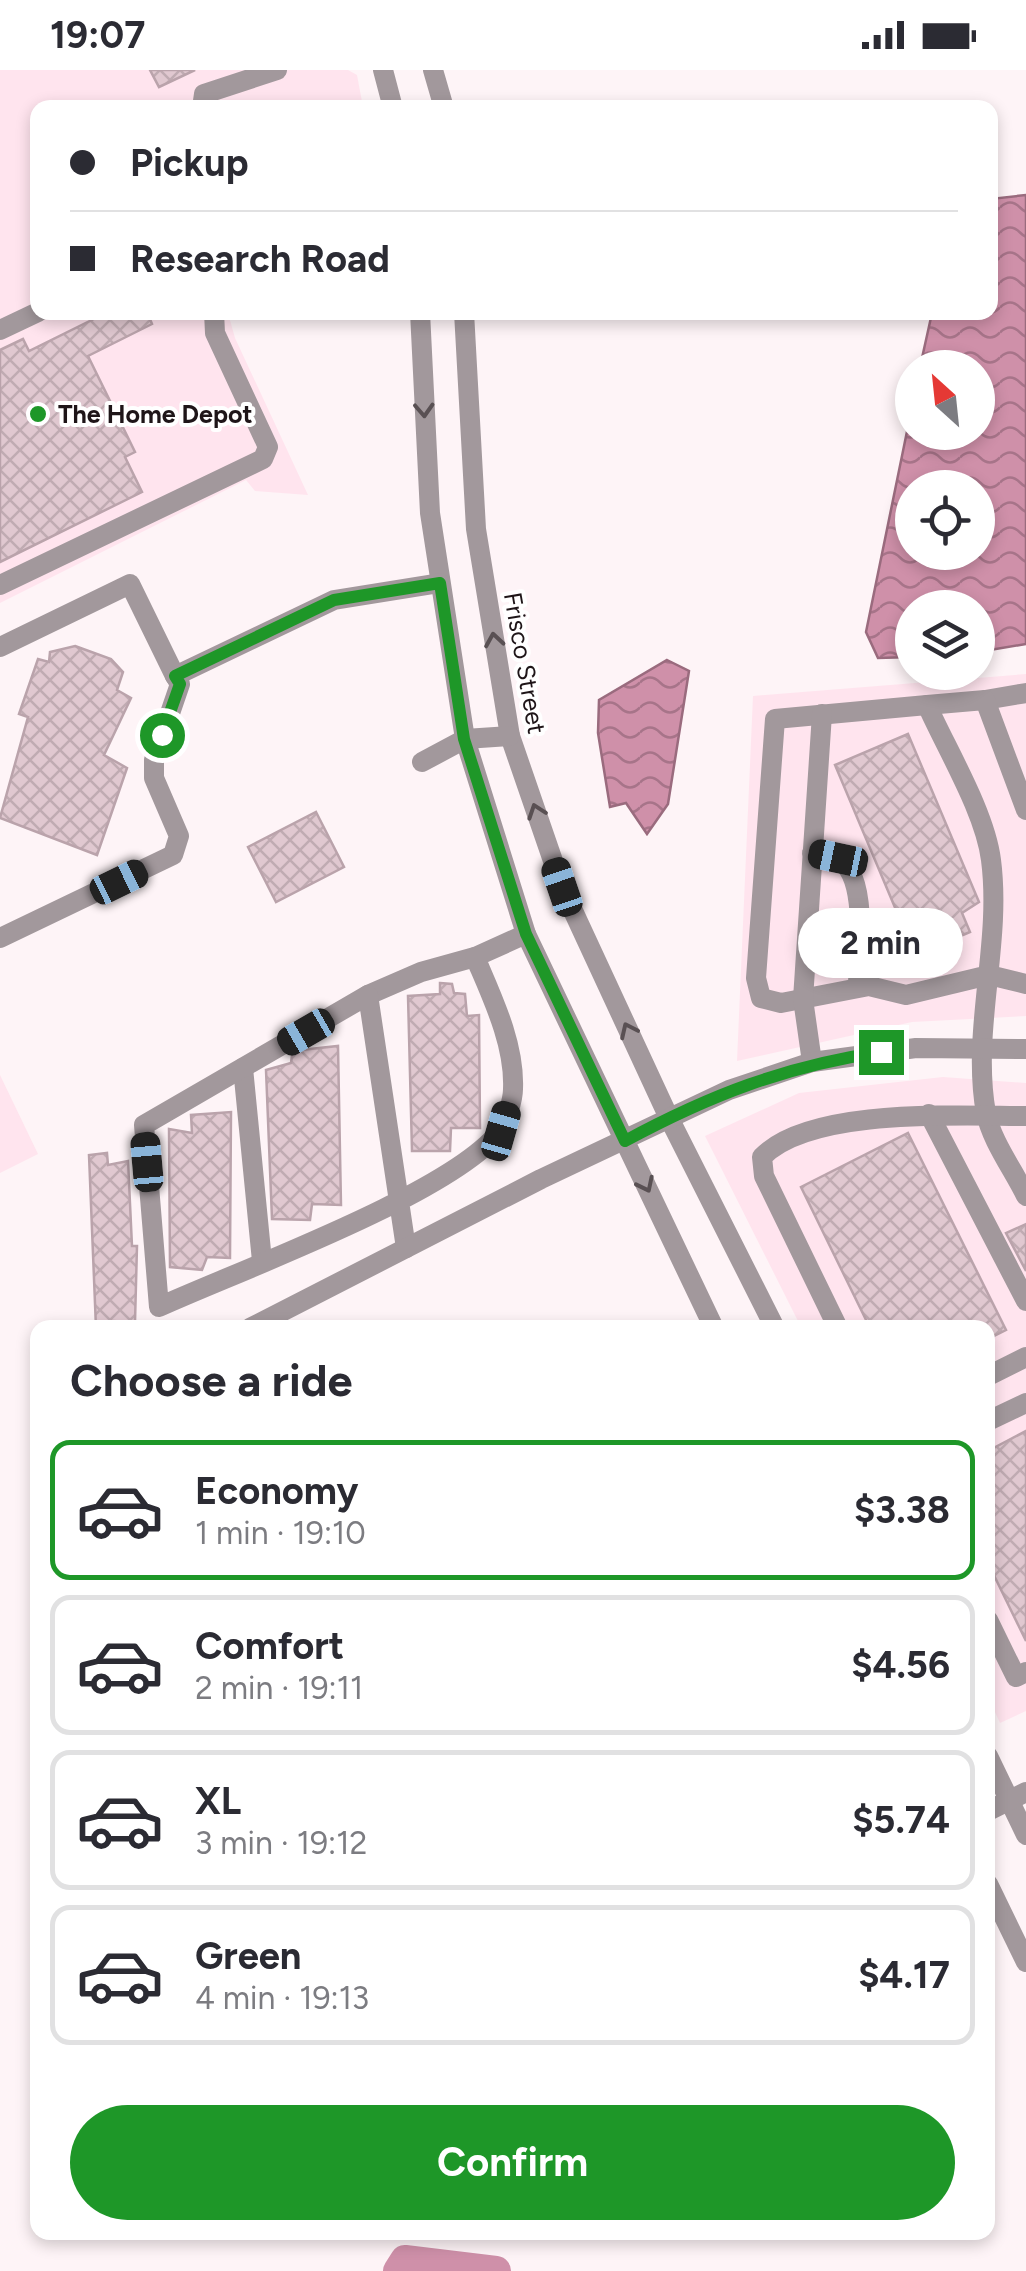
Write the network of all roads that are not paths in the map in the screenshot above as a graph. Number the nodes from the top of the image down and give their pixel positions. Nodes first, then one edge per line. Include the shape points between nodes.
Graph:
1 (383, 70) edge
2 (433, 70) edge
3 (270, 71) edge
4 (232, 76) edge
5 (203, 100) edge
6 (391, 100) edge
7 (442, 100) edge
8 (30, 316) edge
9 (214, 320) edge
10 (420, 320) edge
11 (464, 320) edge
12 (0, 330) edge
13 (440, 583) junction
14 (0, 585) edge
15 (0, 647) edge
16 (175, 676) junction
17 (1026, 693) edge
18 (985, 700) junction
19 (927, 705) junction
20 (822, 714) junction
21 (510, 736) junction
22 (464, 739) junction
23 (422, 762) dead end
24 (1026, 810) edge
25 (812, 853) junction
26 (526, 934) junction
27 (0, 938) edge
28 (474, 957) junction
29 (989, 975) junction
30 (1026, 984) edge
31 (858, 987) junction
32 (368, 995) junction
33 (802, 999) junction
34 (983, 1048) junction
35 (1026, 1049) edge
36 (812, 1062) junction
37 (243, 1068) junction
38 (929, 1114) junction
39 (986, 1116) junction
40 (1026, 1116) edge
41 (669, 1118) junction
42 (625, 1141) junction
43 (1026, 1196) edge
44 (398, 1200) junction
45 (406, 1248) junction
46 (262, 1260) junction
47 (1026, 1300) edge
48 (266, 1320) edge
49 (710, 1320) edge
50 (771, 1320) edge
51 (834, 1320) edge
52 (1026, 1357) edge
53 (995, 1372) edge
54 (1026, 1403) edge
55 (995, 1417) edge
56 (995, 1634) edge
57 (1026, 1672) edge
58 (995, 1765) edge
59 (1018, 1796) edge
60 (995, 1808) edge
61 (1026, 1834) edge
62 (995, 1898) edge
63 (1026, 1962) edge

1 - 6 street
2 - 7 street
3 - 4 street
4 - 5 street
8 - 12 street
9 - 14 street via 268,447 263,458
10 -> 13 street
21 -> 11 street, Frisco Street via 476,530
13 - 16 street via 334,600
13 - 22 street
15 - 16 street via 130,584
16 - 27 street via 180,684 154,760 154,778 179,836 173,855
17 - 18 street
18 - 19 street
18 - 24 street
19 - 20 street
19 - 29 street via 991,855 996,904
20 - 25 street
20 - 33 street via 775,718 757,960 760,998
21 - 22 street
41 -> 21 street, Frisco Street via 562,887
22 - 23 street
22 - 26 street
25 - 31 street via 838,858 854,877
25 - 33 street
26 - 28 street
26 - 42 street
28 - 32 street
28 - 44 street via 499,1013 513,1090 501,1131 444,1176
29 - 30 street
29 - 31 street via 906,995
29 - 34 street
31 - 33 street
32 - 37 street
32 - 44 street
33 - 36 street
34 - 35 street
34 - 36 street via 916,1048
34 - 39 street
36 - 41 street
37 - 46 street
37 - 46 street via 144,1125 159,1306
38 - 39 street
38 - 47 street
38 - 51 street via 837,1126 782,1143 762,1157 764,1176
39 - 40 street
39 - 43 street
41 - 42 street
41 - 50 street, Frisco Street
42 - 45 street
42 -> 49 street
44 - 45 street
44 - 46 street
45 - 48 street
52 - 53 street
54 - 55 street
56 - 57 street via 1016,1677
58 - 59 street
59 - 60 street
59 - 61 street
62 - 63 street

